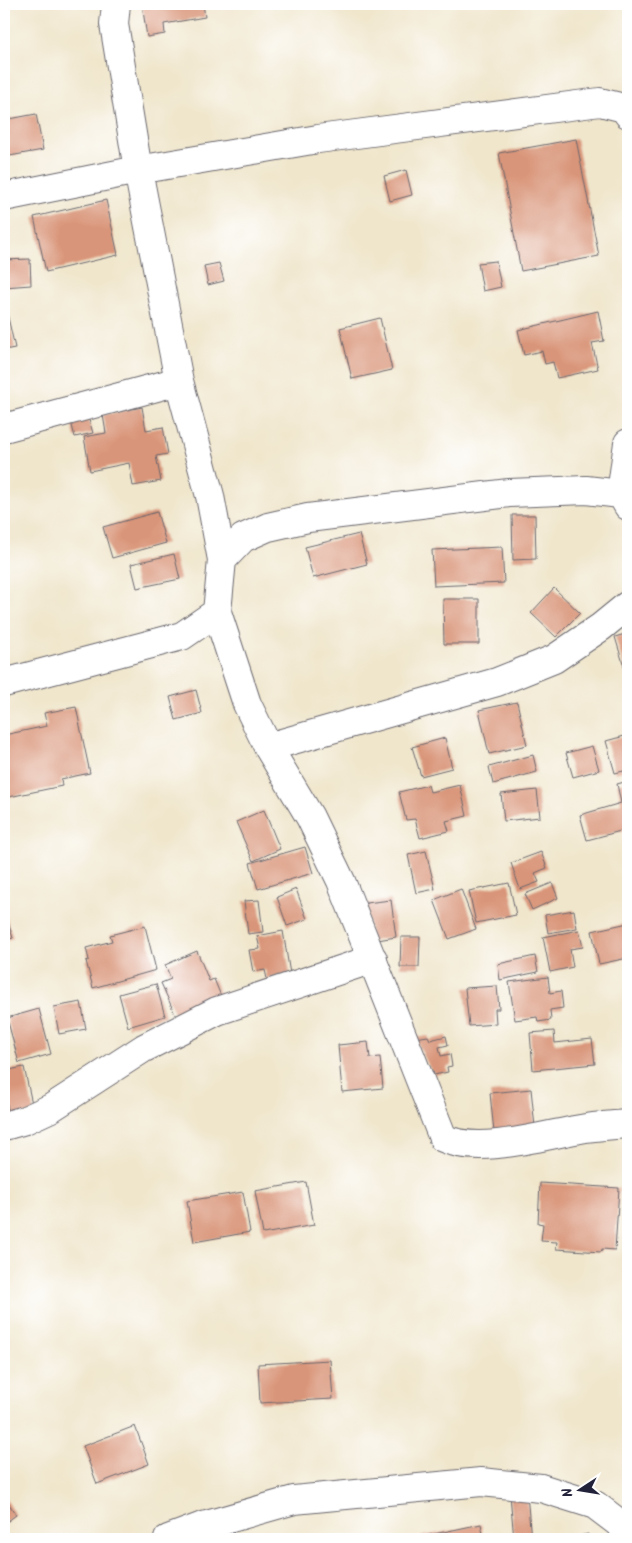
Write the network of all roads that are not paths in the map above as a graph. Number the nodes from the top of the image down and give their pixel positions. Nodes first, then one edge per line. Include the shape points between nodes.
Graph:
1 (116, 4) edge
2 (627, 109) edge
3 (138, 170) junction
4 (4, 197) edge
5 (180, 381) junction
6 (4, 428) edge
7 (628, 443) edge
8 (625, 500) edge
9 (222, 560) junction
10 (628, 605) edge
11 (218, 612) junction
12 (4, 683) edge
13 (268, 747) junction
14 (372, 959) junction
15 (628, 1124) edge
16 (4, 1126) edge
17 (628, 1530) edge
18 (168, 1539) edge

1 - 3 street via 114,24
2 - 3 street via 600,102 565,106 318,140
3 - 4 street
3 - 5 street
5 - 6 street
5 - 9 street via 210,496
7 - 8 street
8 - 9 street via 586,490 509,493 308,518 268,527 243,538
9 - 11 street
10 - 13 street via 554,659 497,682
11 - 12 street via 182,636
11 - 13 street via 247,704
13 - 14 street via 310,817 341,881
14 - 15 street via 443,1138 454,1144 483,1144
14 - 16 street via 217,1011 144,1048 51,1108
17 - 18 street via 595,1505 541,1488 481,1482 294,1500

